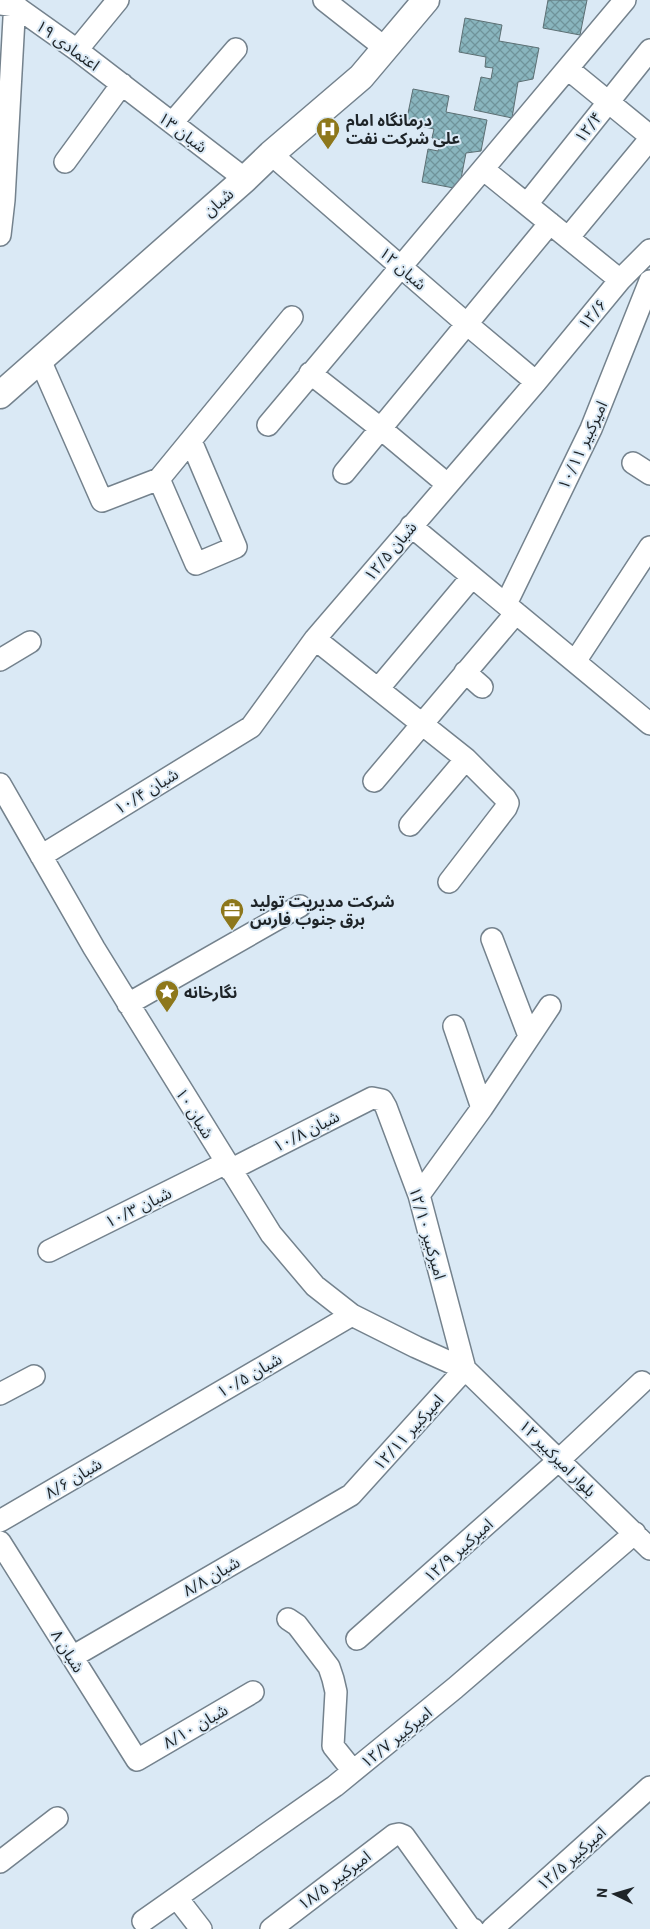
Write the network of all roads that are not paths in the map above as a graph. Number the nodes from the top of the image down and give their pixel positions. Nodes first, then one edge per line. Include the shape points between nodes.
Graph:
1 (118, 0) edge
2 (324, 0) edge
3 (426, 0) edge
4 (625, 0) edge
5 (10, 3) edge
6 (385, 48) junction
7 (236, 49) dead end
8 (77, 50) junction
9 (650, 50) edge
10 (568, 68) junction
11 (122, 84) junction
12 (608, 101) junction
13 (172, 123) junction
14 (650, 137) edge
15 (271, 154) junction
16 (65, 162) dead end
17 (483, 169) junction
18 (245, 179) junction
19 (2, 199) edge
20 (527, 204) junction
21 (550, 223) junction
22 (0, 235) edge
23 (568, 238) junction
24 (650, 250) edge
25 (402, 267) junction
26 (620, 280) junction
27 (650, 281) edge
28 (292, 317) dead end
29 (468, 325) junction
30 (40, 360) junction
31 (310, 373) junction
32 (536, 382) junction
33 (0, 395) edge
34 (268, 425) dead end
35 (380, 428) junction
36 (191, 442) junction
37 (344, 473) dead end
38 (160, 480) junction
39 (447, 484) junction
40 (411, 526) junction
41 (650, 547) edge
42 (472, 577) junction
43 (511, 609) junction
44 (315, 639) junction
45 (30, 642) dead end
46 (580, 654) dead end
47 (0, 660) edge
48 (465, 672) junction
49 (482, 686) dead end
50 (378, 689) junction
51 (421, 724) junction
52 (650, 724) edge
53 (251, 727) joint
54 (466, 759) junction
55 (374, 781) dead end
56 (0, 784) edge
57 (410, 825) dead end
58 (41, 856) junction
59 (449, 882) dead end
60 (300, 906) dead end
61 (492, 939) dead end
62 (128, 1004) junction
63 (550, 1006) dead end
64 (454, 1026) dead end
65 (529, 1036) junction
66 (382, 1100) joint
67 (482, 1108) junction
68 (228, 1167) junction
69 (419, 1195) junction
70 (49, 1251) dead end
71 (352, 1315) junction
72 (465, 1369) junction
73 (34, 1376) dead end
74 (642, 1382) dead end
75 (0, 1394) edge
76 (145, 1435) joint
77 (559, 1460) junction
78 (351, 1494) joint
79 (0, 1521) edge
80 (635, 1533) junction
81 (0, 1542) edge
82 (650, 1549) edge
83 (288, 1619) dead end
84 (357, 1639) dead end
85 (72, 1657) junction
86 (254, 1692) dead end
87 (137, 1760) joint
88 (353, 1771) junction
89 (650, 1788) edge
90 (57, 1818) dead end
91 (0, 1862) edge
92 (177, 1898) junction
93 (143, 1921) dead end
94 (201, 1929) edge
95 (271, 1929) edge
96 (473, 1929) edge
97 (492, 1929) edge

1 - 8 street
2 - 6 street
3 - 6 street, شبان
4 - 10 street
5 - 8 street, ۱۹ اعتمادی
5 - 19 street
6 - 15 street, شبان via 361,77
7 - 13 street
8 - 11 street, ۱۹ اعتمادی
9 - 12 street, ۱۲/۴
10 - 12 street
10 - 17 street
11 - 13 street, ۱۳ شبان
11 - 16 street
12 - 14 street
12 - 20 street, ۱۲/۴
13 - 18 street, ۱۳ شبان
14 - 23 street
15 - 18 street, شبان
15 - 25 street, ۱۲ شبان
17 - 20 street
17 - 25 street
18 - 30 street, شبان
19 - 22 street
20 - 21 street
21 - 23 street
21 - 29 street
23 - 26 street
24 - 26 street, ۱۲/۶
25 - 29 street, ۱۲ شبان
25 - 31 street
26 - 32 street, ۱۲/۶
27 - 43 street, ۱۰/۱۱ امیرکبیر via 591,429
28 - 36 street
29 - 32 street, ۱۲ شبان
29 - 35 street
30 - 33 street, شبان
30 - 38 street via 102,501
31 - 34 street
31 - 35 street
32 - 39 street, ۱۲/۵ شبان
35 - 37 street
35 - 39 street
36 - 38 street
36 - 38 street via 236,547 196,564
39 - 40 street, ۱۲/۵ شبان
40 - 42 street
40 - 44 street, ۱۲/۵ شبان
41 - 46 street
42 - 43 street
42 - 50 street via 428,642
43 - 48 street, ۱۰/۱۱ امیرکبیر
43 - 52 street
44 - 50 street
44 - 53 street, ۱۲/۵ شبان
45 - 47 street
48 - 49 street
48 - 51 street, ۱۰/۱۱ امیرکبیر
50 - 51 street
51 - 54 street
51 - 55 street, ۱۰/۱۱ امیرکبیر
53 - 58 street, ۱۰/۴ شبان
54 - 57 street
54 - 59 street via 508,803
56 - 58 street, ۱۰ شبان
58 - 62 street, ۱۰ شبان
60 - 62 street
61 - 65 street
62 - 68 street, ۱۰ شبان
63 - 65 street
64 - 67 street
65 - 67 street
66 - 68 street, ۱۰/۸ شبان via 372,1098
66 - 69 street, ۱۲/۱۰ امیرکبیر
67 - 69 street
68 - 70 street, ۱۰/۳ شبان
68 - 71 street, ۱۰ شبان via 271,1234 316,1286
69 - 72 street, ۱۲/۱۰ امیرکبیر
71 - 72 street, ۱۰ شبان
71 - 76 street, ۱۰/۵ شبان
72 - 77 street, ۱۲ بلوار امیرکبیر
72 - 78 street, ۱۲/۱۱ امیرکبیر
73 - 75 street
74 - 77 street, ۱۲/۹ امیرکبیر
76 - 79 street, ۸/۶ شبان
77 - 80 street, ۱۲ بلوار امیرکبیر
77 - 84 street, ۱۲/۹ امیرکبیر
78 - 85 street, ۸/۸ شبان
80 - 82 street, ۱۲ بلوار امیرکبیر
80 - 88 street, ۱۲/۷ امیرکبیر
81 - 85 street, ۸ شبان
83 - 88 street via 297,1625 328,1667 336,1692 333,1746
85 - 87 street, ۸ شبان
86 - 87 street, ۸/۱۰ شبان
88 - 92 street, ۱۲/۷ امیرکبیر
89 - 97 street, ۱۲/۵ امیرکبیر
90 - 91 street
92 - 93 street, ۱۲/۷ امیرکبیر
92 - 94 street
95 - 96 street, ۱۸/۵ امیرکبیر via 399,1834 404,1836

